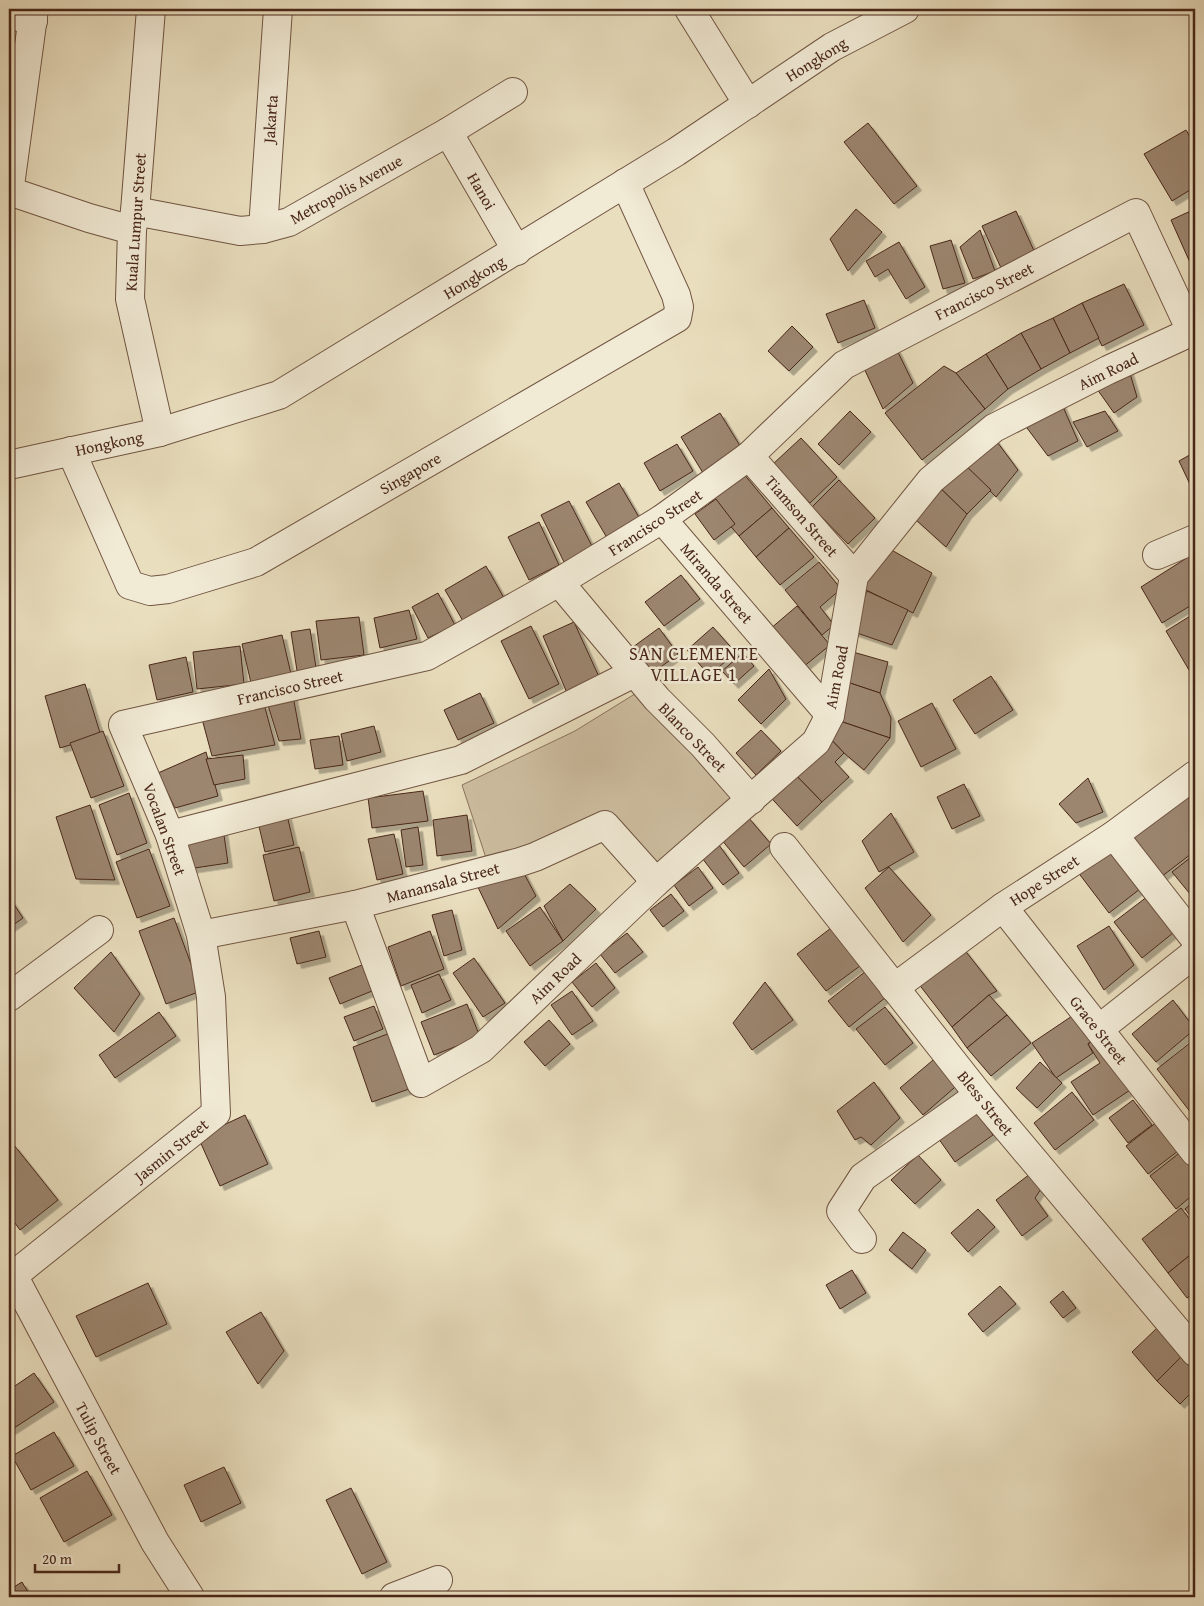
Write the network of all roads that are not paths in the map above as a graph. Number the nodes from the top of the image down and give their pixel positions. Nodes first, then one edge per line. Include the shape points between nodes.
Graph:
1 (151, 9) edge
2 (278, 9) edge
3 (689, 9) edge
4 (905, 9) edge
5 (25, 14) edge
6 (513, 92) dead end
7 (748, 104) junction
8 (448, 132) junction
9 (625, 183) junction
10 (9, 191) edge
11 (134, 221) junction
12 (262, 229) junction
13 (517, 251) junction
14 (1193, 330) edge
15 (160, 432) junction
16 (71, 451) junction
17 (749, 456) junction
18 (9, 464) edge
19 (662, 520) junction
20 (1195, 539) edge
21 (1158, 555) dead end
22 (854, 576) junction
23 (560, 582) junction
24 (634, 673) junction
25 (830, 714) junction
26 (123, 725) joint
27 (1195, 775) edge
28 (751, 800) junction
29 (170, 834) junction
30 (1114, 835) junction
31 (784, 847) dead end
32 (656, 882) junction
33 (355, 905) junction
34 (1003, 907) junction
35 (99, 930) dead end
36 (201, 935) junction
37 (1195, 938) edge
38 (1195, 952) edge
39 (894, 988) junction
40 (9, 996) edge
41 (1099, 1029) junction
42 (979, 1095) junction
43 (1195, 1152) edge
44 (862, 1239) dead end
45 (11, 1277) edge
46 (1195, 1352) edge
47 (438, 1580) dead end
48 (190, 1597) edge
49 (394, 1597) edge

1 - 11 street, Kuala Lumpur Street
2 - 12 street, Jakarta
3 - 7 street
4 - 7 street, Hongkong via 832,47
5 - 10 street
6 - 8 street, Metropolis Avenue
7 - 9 street, Hongkong
8 - 12 street, Metropolis Avenue via 289,222
8 - 13 street, Hanoi
9 - 13 street, Hongkong
9 - 16 street, Singapore via 676,295 677,318 256,562 168,589 150,591 130,585
10 - 11 street, Metropolis Avenue via 89,218
11 - 12 street, Metropolis Avenue via 240,231
11 - 15 street, Kuala Lumpur Street via 130,299
13 - 15 street, Hongkong via 279,395
14 - 17 street, Francisco Street via 1136,213 844,365
14 - 22 street, Aim Road via 994,428 932,480
15 - 16 street, Hongkong
16 - 18 street, Hongkong
17 - 19 street, Francisco Street
17 - 22 street, Tiamson Street
19 - 23 street, Francisco Street
19 - 25 street, Miranda Street
20 - 21 street
22 - 25 street, Aim Road
23 - 24 street, Blanco Street
23 - 26 street, Francisco Street via 427,656
24 - 28 street, Blanco Street
24 - 29 street via 461,760
25 - 28 street, Aim Road via 816,742
26 - 29 street, Vocalan Street
27 - 30 street, Hope Street
28 - 32 street, Aim Road
29 - 36 street, Vocalan Street
30 - 34 street, Hope Street
30 - 37 street
31 - 39 street, Bless Street
32 - 33 street, Manansala Street via 605,825 536,857
32 - 33 street, Aim Road via 481,1049 421,1083
33 - 36 street, Manansala Street
34 - 39 street, Hope Street
34 - 41 street, Grace Street
35 - 40 street
36 - 45 street, Jasmin Street via 211,997 216,1113
38 - 41 street
39 - 42 street, Bless Street
41 - 43 street, Grace Street
42 - 44 street via 864,1178 841,1211
42 - 46 street, Bless Street
45 - 48 street, Tulip Street via 155,1542
47 - 49 street

